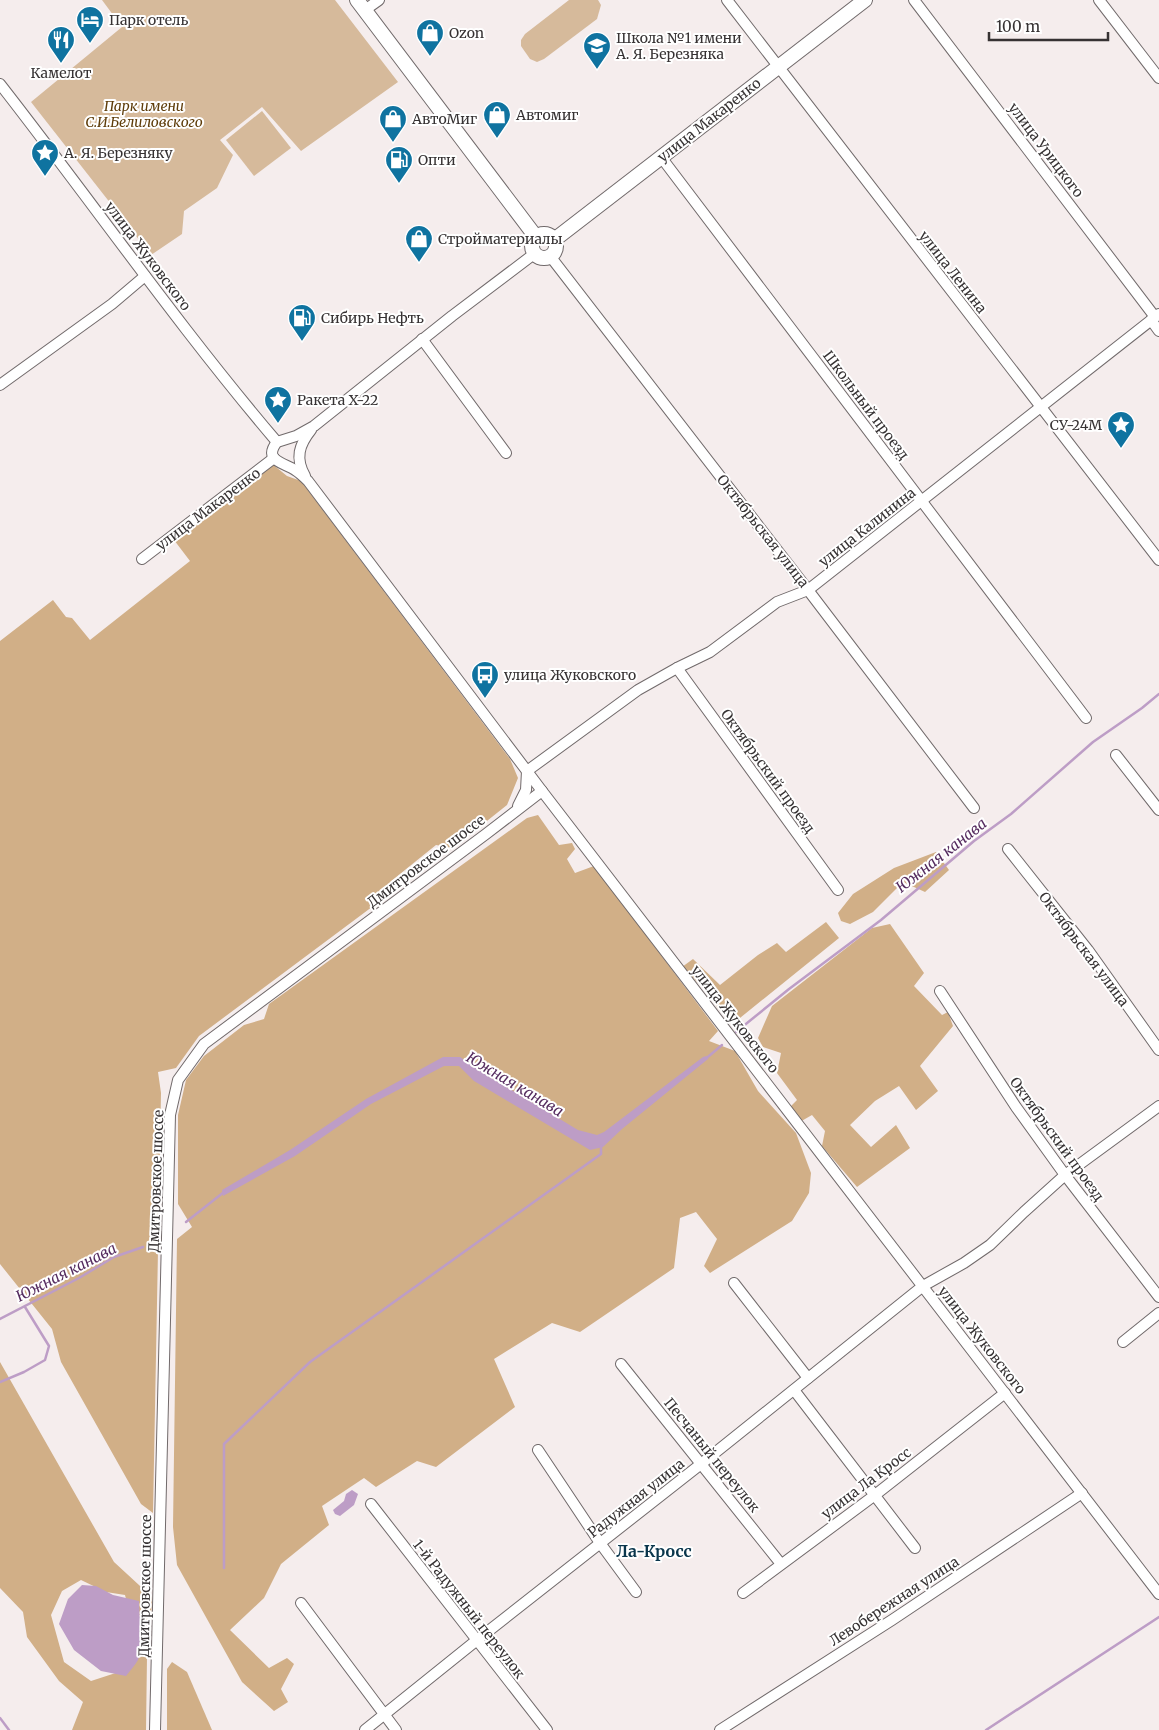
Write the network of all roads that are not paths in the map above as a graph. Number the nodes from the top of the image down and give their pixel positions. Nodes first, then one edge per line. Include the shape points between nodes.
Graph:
1 (378, 0) edge
2 (727, 0) edge
3 (865, 0) edge
4 (914, 0) edge
5 (1099, 0) edge
6 (361, 5) edge
7 (778, 67) junction
8 (1159, 78) edge
9 (0, 84) edge
10 (660, 157) junction
11 (536, 237) junction
12 (554, 240) junction
13 (534, 254) junction
14 (550, 256) junction
15 (145, 276) junction
16 (1155, 317) edge
17 (1159, 331) edge
18 (422, 339) junction
19 (0, 385) edge
20 (1041, 408) junction
21 (314, 426) junction
22 (281, 440) junction
23 (298, 453) junction
24 (506, 453) dead end
25 (274, 458) junction
26 (286, 465) junction
27 (308, 481) junction
28 (922, 502) junction
29 (142, 559) dead end
30 (1159, 560) edge
31 (808, 590) junction
32 (677, 668) junction
33 (1086, 718) dead end
34 (1116, 755) dead end
35 (527, 771) junction
36 (542, 791) junction
37 (974, 808) dead end
38 (1159, 810) edge
39 (516, 811) junction
40 (1008, 849) dead end
41 (838, 890) dead end
42 (940, 991) dead end
43 (1159, 1050) edge
44 (1159, 1106) edge
45 (1065, 1175) junction
46 (734, 1283) dead end
47 (923, 1286) junction
48 (1159, 1297) edge
49 (1159, 1313) edge
50 (1123, 1342) dead end
51 (621, 1364) dead end
52 (808, 1378) junction
53 (794, 1390) junction
54 (1005, 1393) junction
55 (538, 1450) dead end
56 (701, 1464) junction
57 (1082, 1493) junction
58 (876, 1495) junction
59 (371, 1504) dead end
60 (600, 1543) junction
61 (916, 1548) dead end
62 (781, 1564) junction
63 (636, 1592) dead end
64 (742, 1593) dead end
65 (1159, 1594) edge
66 (301, 1603) dead end
67 (477, 1640) junction
68 (385, 1714) junction
69 (155, 1730) edge
70 (365, 1730) edge
71 (396, 1730) edge
72 (546, 1730) edge
73 (720, 1730) edge

1 - 6 street
2 - 7 street, улица Ленина
3 - 7 main road, улица Макаренко
4 - 16 street, улица Урицкого
5 - 8 street
6 - 11 main road
7 - 10 main road, улица Макаренко
7 - 20 street, улица Ленина
9 - 15 street, улица Жуковского
10 - 12 main road, улица Макаренко
10 - 28 street, Школьный проезд
11 - 12 main road via 546,235
11 - 13 main road via 532,245
12 - 14 main road via 555,249
13 - 14 main road via 542,258
13 - 18 street
14 - 31 street, Октябрьская улица
15 - 19 street via 112,304
15 - 22 street, улица Жуковского
16 - 17 street, улица Урицкого
16 - 20 street, улица Калинина
18 - 21 street
18 - 24 street
20 - 28 street, улица Калинина
20 - 30 street, улица Ленина
21 - 22 street
21 - 23 street
22 - 23 street via 292,440
22 - 25 street via 272,449
23 - 26 street via 294,462
23 - 27 street
25 - 26 street
25 - 29 street, улица Макаренко
26 - 27 street, улица Жуковского
27 - 35 street, улица Жуковского
28 - 31 street, улица Калинина
28 - 33 street, Школьный проезд
31 - 32 street, улица Калинина via 777,602 710,652
31 - 37 street, Октябрьская улица
32 - 35 street, улица Калинина via 638,690
32 - 41 street, Октябрьский проезд
34 - 38 street
35 - 36 street, улица Жуковского
35 - 39 street, Дмитровское шоссе via 526,790
36 - 39 street
36 - 47 street, улица Жуковского
39 - 69 street, Дмитровское шоссе via 204,1044 178,1080 170,1115
40 - 43 street, Октябрьская улица via 1088,950
42 - 45 street, Октябрьский проезд
44 - 45 street, Радужная улица
45 - 47 street, Радужная улица via 990,1245
45 - 48 street, Октябрьский проезд
46 - 52 street
47 - 52 street, Радужная улица
47 - 54 street, улица Жуковского
49 - 50 street
51 - 56 street, Песчаный переулок
52 - 53 street, Радужная улица
53 - 56 street, Радужная улица
53 - 58 street
54 - 57 street, улица Жуковского
54 - 58 street, улица Ла Кросс
55 - 60 street
56 - 60 street, Радужная улица
56 - 62 street, Песчаный переулок
57 - 65 street, улица Жуковского
57 - 73 street, Левобережная улица
58 - 61 street
58 - 62 street, улица Ла Кросс
59 - 67 street, 1-й Радужный переулок
60 - 63 street
60 - 67 street, Радужная улица
62 - 64 street, улица Ла Кросс
66 - 68 street
67 - 68 street, Радужная улица
67 - 72 street, 1-й Радужный переулок
68 - 70 street, Радужная улица
68 - 71 street

